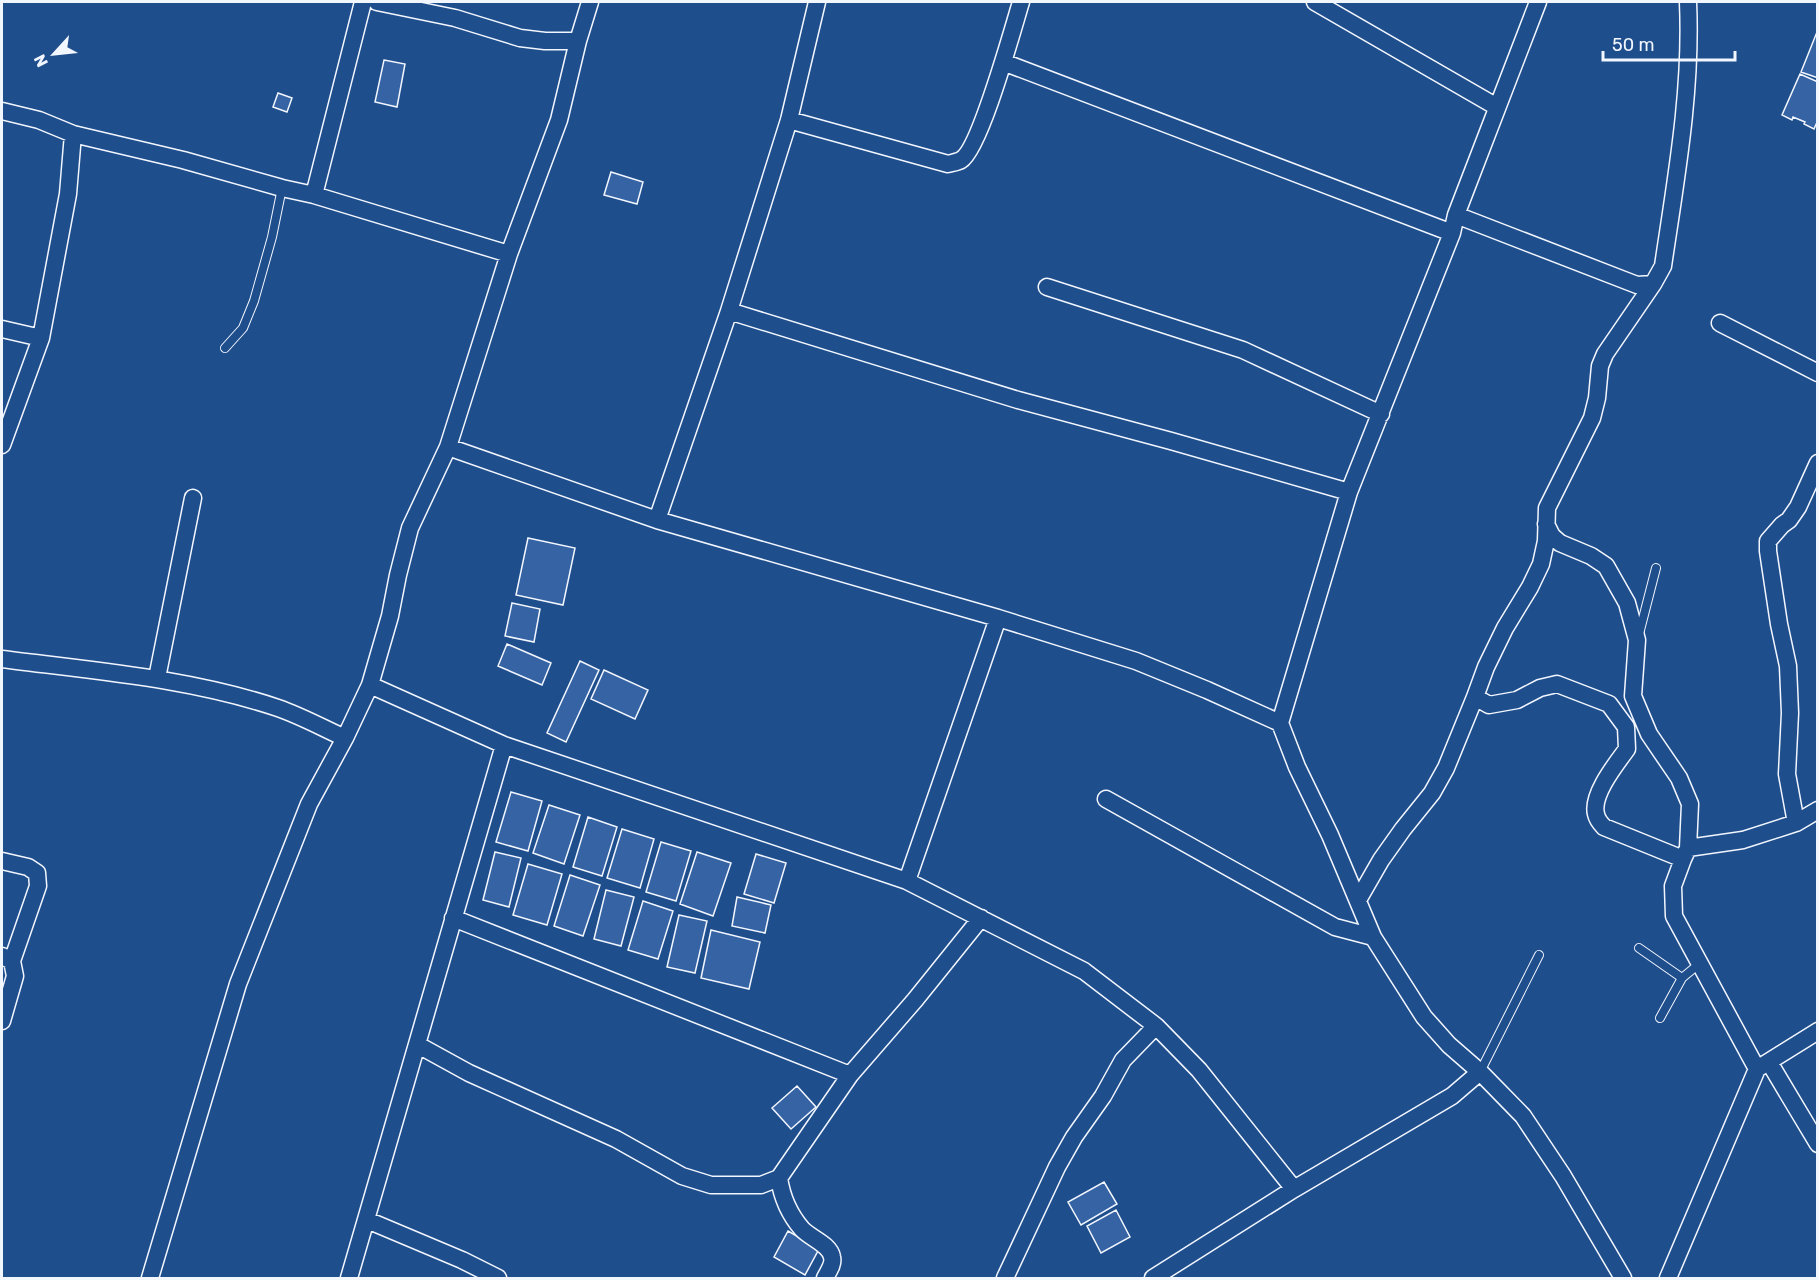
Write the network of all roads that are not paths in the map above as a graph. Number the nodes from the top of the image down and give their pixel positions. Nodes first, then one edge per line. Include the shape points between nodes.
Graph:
1 (363, 2) edge
2 (377, 2) edge
3 (590, 2) edge
4 (817, 2) edge
5 (1021, 2) edge
6 (1315, 2) edge
7 (1538, 2) edge
8 (1688, 2) edge
9 (579, 40) junction
10 (1003, 62) junction
11 (1497, 107) junction
12 (2, 111) edge
13 (789, 120) junction
14 (73, 134) junction
15 (282, 188) junction
16 (314, 195) junction
17 (1456, 215) junction
18 (1452, 233) junction
19 (509, 254) junction
20 (1653, 284) junction
21 (1047, 287) dead end
22 (729, 311) junction
23 (1719, 323) dead end
24 (2, 329) edge
25 (41, 338) junction
26 (225, 348) dead end
27 (1818, 373) edge
28 (1381, 414) junction
29 (2, 445) edge
30 (448, 447) junction
31 (1818, 463) edge
32 (1349, 492) junction
33 (193, 498) dead end
34 (657, 520) junction
35 (1546, 524) junction
36 (1656, 568) dead end
37 (998, 618) junction
38 (1637, 640) junction
39 (2, 659) edge
40 (157, 678) junction
41 (370, 685) junction
42 (1475, 697) junction
43 (1280, 723) junction
44 (345, 738) junction
45 (504, 745) junction
46 (1106, 799) dead end
47 (1818, 810) edge
48 (1796, 823) junction
49 (1685, 854) junction
50 (2, 861) edge
51 (907, 881) junction
52 (1358, 900) junction
53 (453, 918) junction
54 (981, 918) junction
55 (1373, 938) junction
56 (1639, 948) dead end
57 (1539, 955) dead end
58 (7, 959) edge
59 (1700, 964) junction
60 (1682, 978) junction
61 (1660, 1018) dead end
62 (2, 1021) edge
63 (1156, 1026) junction
64 (1818, 1031) edge
65 (418, 1045) junction
66 (1763, 1066) junction
67 (1480, 1072) junction
68 (850, 1075) junction
69 (1818, 1144) edge
70 (779, 1178) junction
71 (1294, 1189) junction
72 (367, 1220) junction
73 (150, 1278) edge
74 (349, 1278) edge
75 (498, 1278) edge
76 (825, 1278) edge
77 (1005, 1278) edge
78 (1153, 1278) edge
79 (1623, 1278) edge
80 (1668, 1278) edge

1 - 16 street
2 - 9 street via 455,18 520,38
3 - 9 street
4 - 13 street
5 - 10 street
6 - 11 street
7 - 11 street
8 - 20 street via 1684,124 1663,266
9 - 19 street via 559,120
10 - 13 street via 972,148 961,160 948,164
10 - 18 street
11 - 17 street
12 - 14 street
13 - 22 street
14 - 15 street
14 - 25 street via 68,194
15 - 16 street
15 - 26 lane via 254,301 243,328
16 - 19 street
17 - 18 street
17 - 20 street via 1637,285
18 - 28 street
19 - 30 street
20 - 35 street via 1605,354 1592,418 1547,508
21 - 28 street via 1243,350
22 - 32 street via 1018,400
22 - 34 street
23 - 27 street
24 - 25 street
25 - 29 street
28 - 32 street
30 - 34 street
30 - 41 street via 410,528
31 - 48 street via 1790,520 1768,541 1788,666 1787,774
32 - 43 street
33 - 40 street
34 - 37 street
35 - 38 street via 1560,543 1592,555 1606,566 1627,603
35 - 42 street via 1541,564 1505,628
36 - 38 lane
37 - 43 street via 1136,661
37 - 51 street
38 - 49 street via 1633,696 1649,734 1679,778 1690,804
39 - 40 street
40 - 44 street via 279,709
41 - 44 street
41 - 45 street
42 - 49 street via 1489,705 1517,700 1557,684 1609,704 1626,727 1627,749 1612,768 1596,801 1596,815 1604,827
42 - 52 street via 1432,793 1381,860
43 - 52 street
44 - 73 street via 309,804 238,984
45 - 51 street
45 - 53 street
46 - 55 street via 1335,927
47 - 48 street
48 - 49 street
49 - 59 street via 1673,886 1674,916
50 - 58 street via 37,873 38,886
51 - 54 street
52 - 55 street
53 - 65 street
53 - 68 street
54 - 63 street via 1084,970
54 - 68 street
55 - 67 street via 1424,1017 1449,1046
56 - 60 lane
57 - 67 lane
58 - 62 street via 15,976
59 - 60 lane
59 - 66 street
60 - 61 lane
63 - 71 street via 1199,1070
63 - 77 street via 1123,1060 1074,1137
64 - 66 street
65 - 70 street via 469,1073 616,1139 682,1176 711,1185 761,1185
65 - 72 street
66 - 69 street
66 - 80 street
67 - 71 street via 1452,1096
67 - 79 street via 1523,1116
68 - 70 street
70 - 76 street via 787,1208 803,1230 829,1249 832,1263
71 - 78 street
72 - 74 street
72 - 75 street

